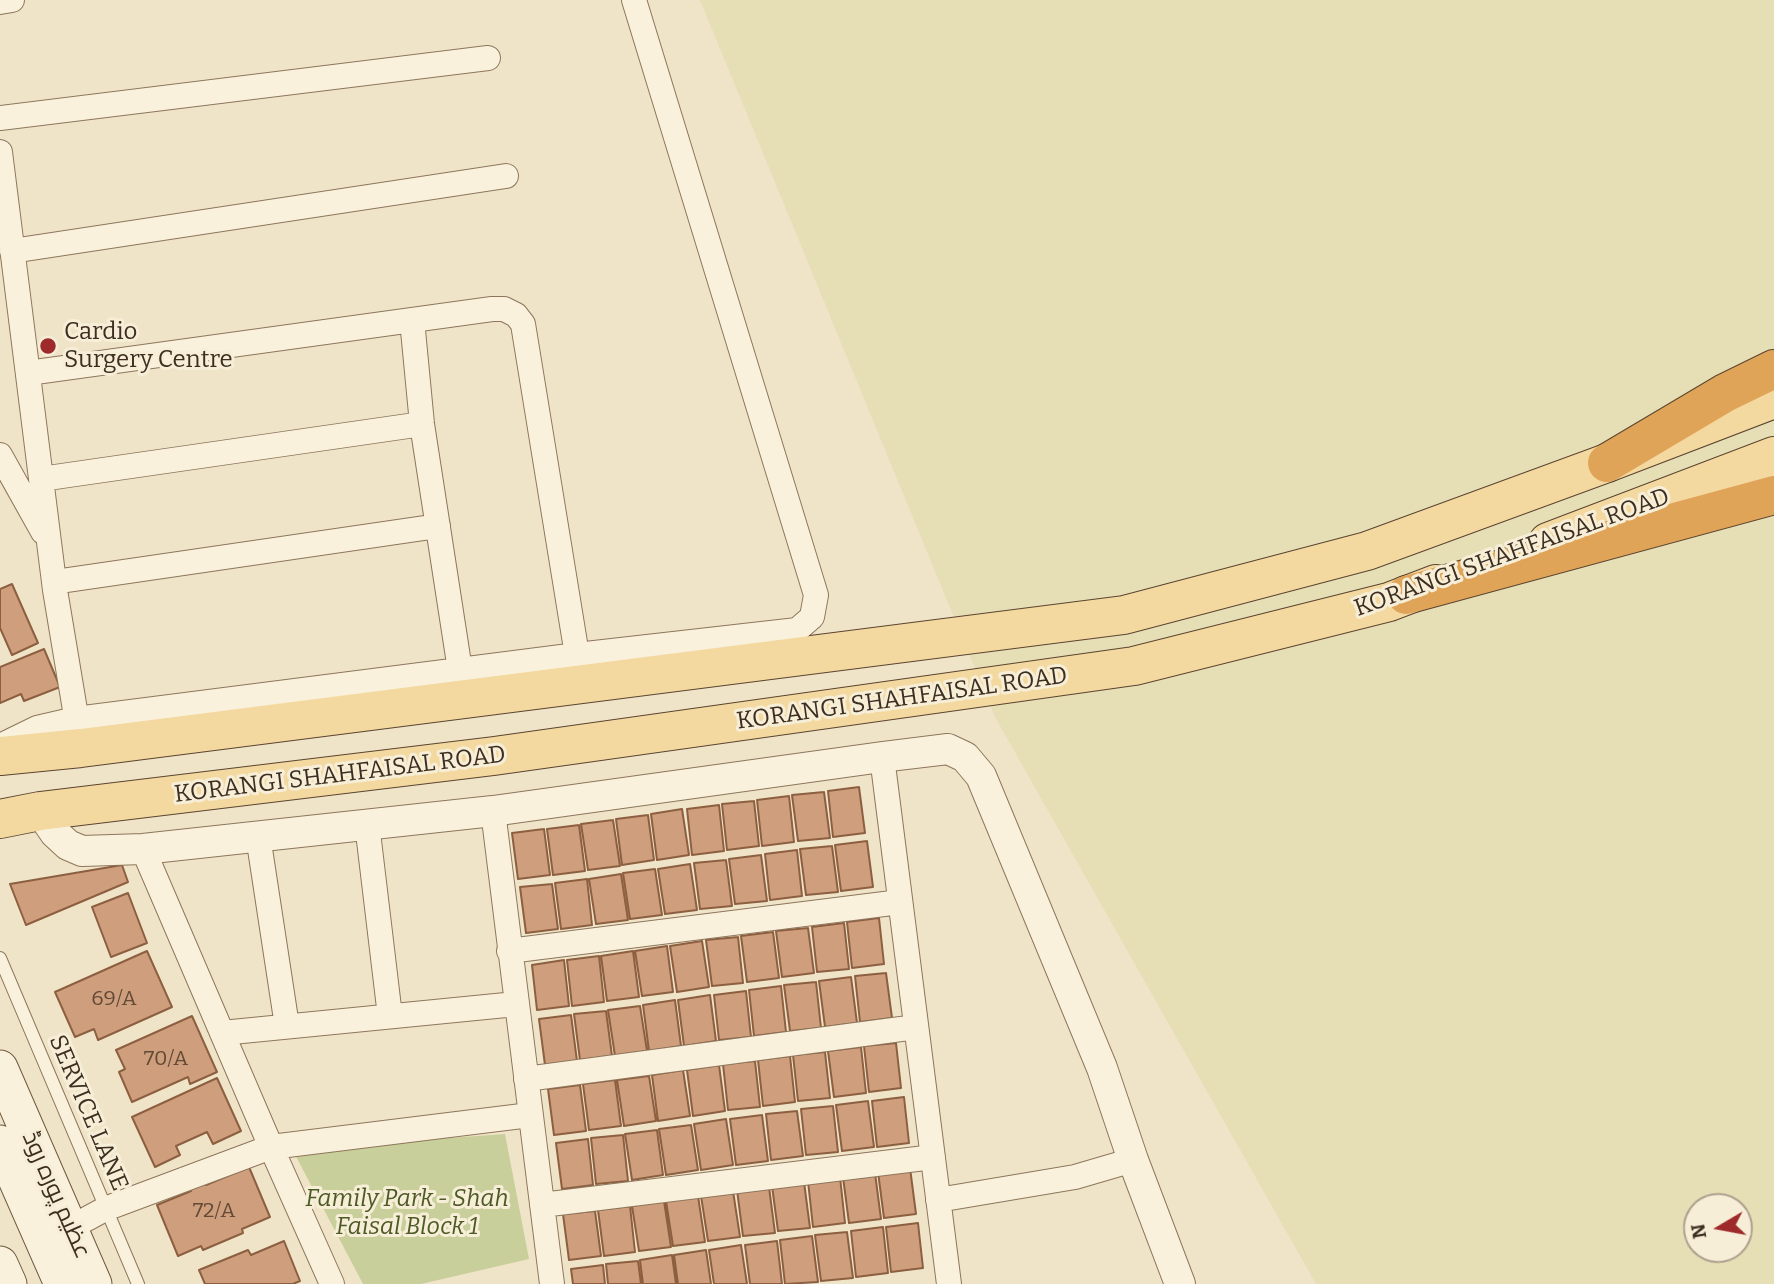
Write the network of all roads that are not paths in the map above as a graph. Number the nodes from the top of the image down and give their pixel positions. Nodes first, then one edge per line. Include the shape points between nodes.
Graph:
1 (12, 0) edge
2 (634, 0) edge
3 (0, 2) edge
4 (488, 58) dead end
5 (0, 118) edge
6 (0, 152) edge
7 (506, 176) dead end
8 (12, 251) junction
9 (412, 320) junction
10 (1774, 369) edge
11 (28, 373) junction
12 (1774, 399) edge
13 (422, 424) junction
14 (0, 455) edge
15 (1774, 456) edge
16 (1606, 463) junction
17 (41, 479) junction
18 (1774, 495) edge
19 (438, 527) junction
20 (50, 545) junction
21 (54, 582) junction
22 (1406, 595) junction
23 (577, 655) junction
24 (460, 670) junction
25 (79, 734) junction
26 (0, 746) edge
27 (0, 756) edge
28 (881, 757) junction
29 (40, 811) junction
30 (492, 811) junction
31 (0, 819) edge
32 (367, 824) junction
33 (258, 836) junction
34 (143, 849) junction
35 (900, 902) junction
36 (509, 951) junction
37 (0, 958) edge
38 (516, 1004) junction
39 (390, 1016) junction
40 (287, 1026) junction
41 (916, 1027) junction
42 (222, 1033) junction
43 (0, 1068) edge
44 (526, 1079) junction
45 (530, 1115) junction
46 (0, 1143) edge
47 (271, 1147) junction
48 (933, 1157) junction
49 (1133, 1160) junction
50 (938, 1200) junction
51 (542, 1205) junction
52 (106, 1209) junction
53 (70, 1228) junction
54 (0, 1264) edge
55 (9, 1284) edge
56 (62, 1284) edge
57 (94, 1284) edge
58 (138, 1284) edge
59 (332, 1284) edge
60 (552, 1284) edge
61 (946, 1284) edge
62 (1180, 1284) edge

1 - 3 street
2 - 23 street via 816,595 812,617 797,630
4 - 5 street
6 - 8 street
7 - 8 street
8 - 11 street
9 - 11 street
9 - 13 street
9 - 23 street via 504,309 516,314 523,324
10 - 16 highway
11 - 17 street
12 - 16 main road
13 - 17 street
13 - 19 street
14 - 20 street
15 - 22 main road, KORANGI SHAHFAISAL ROAD
16 - 25 main road via 1367,551 1124,615
17 - 20 street
18 - 22 highway
19 - 21 street
19 - 24 street
20 - 21 street
21 - 25 street
22 - 29 main road, KORANGI SHAHFAISAL ROAD via 1134,666 494,757
23 - 24 street
24 - 25 street
25 - 26 street via 37,729
25 - 27 main road
28 - 30 street
28 - 35 street
28 - 49 street via 948,749 965,757 981,776 1102,1068
29 - 31 main road, KORANGI SHAHFAISAL ROAD
29 - 34 street via 55,833 82,851
30 - 32 street
30 - 36 street
32 - 33 street
32 - 39 street
33 - 34 street
33 - 40 street
34 - 42 street
35 - 36 street
35 - 41 street
36 - 38 street
37 - 52 lane, SERVICE LANE
38 - 39 street
38 - 44 street
39 - 40 street
40 - 42 street
41 - 44 street
41 - 48 street
42 - 47 street
43 - 53 main road, عظیم پورہ روڈ
44 - 45 street
45 - 47 street
45 - 51 street
46 - 56 main road
47 - 52 street
47 - 59 street
48 - 50 street
48 - 51 street
49 - 50 street via 1075,1177
49 - 62 street
50 - 61 street
51 - 60 street
52 - 53 street
52 - 58 lane, SERVICE LANE
53 - 57 main road, عظیم پورہ روڈ
54 - 55 main road

